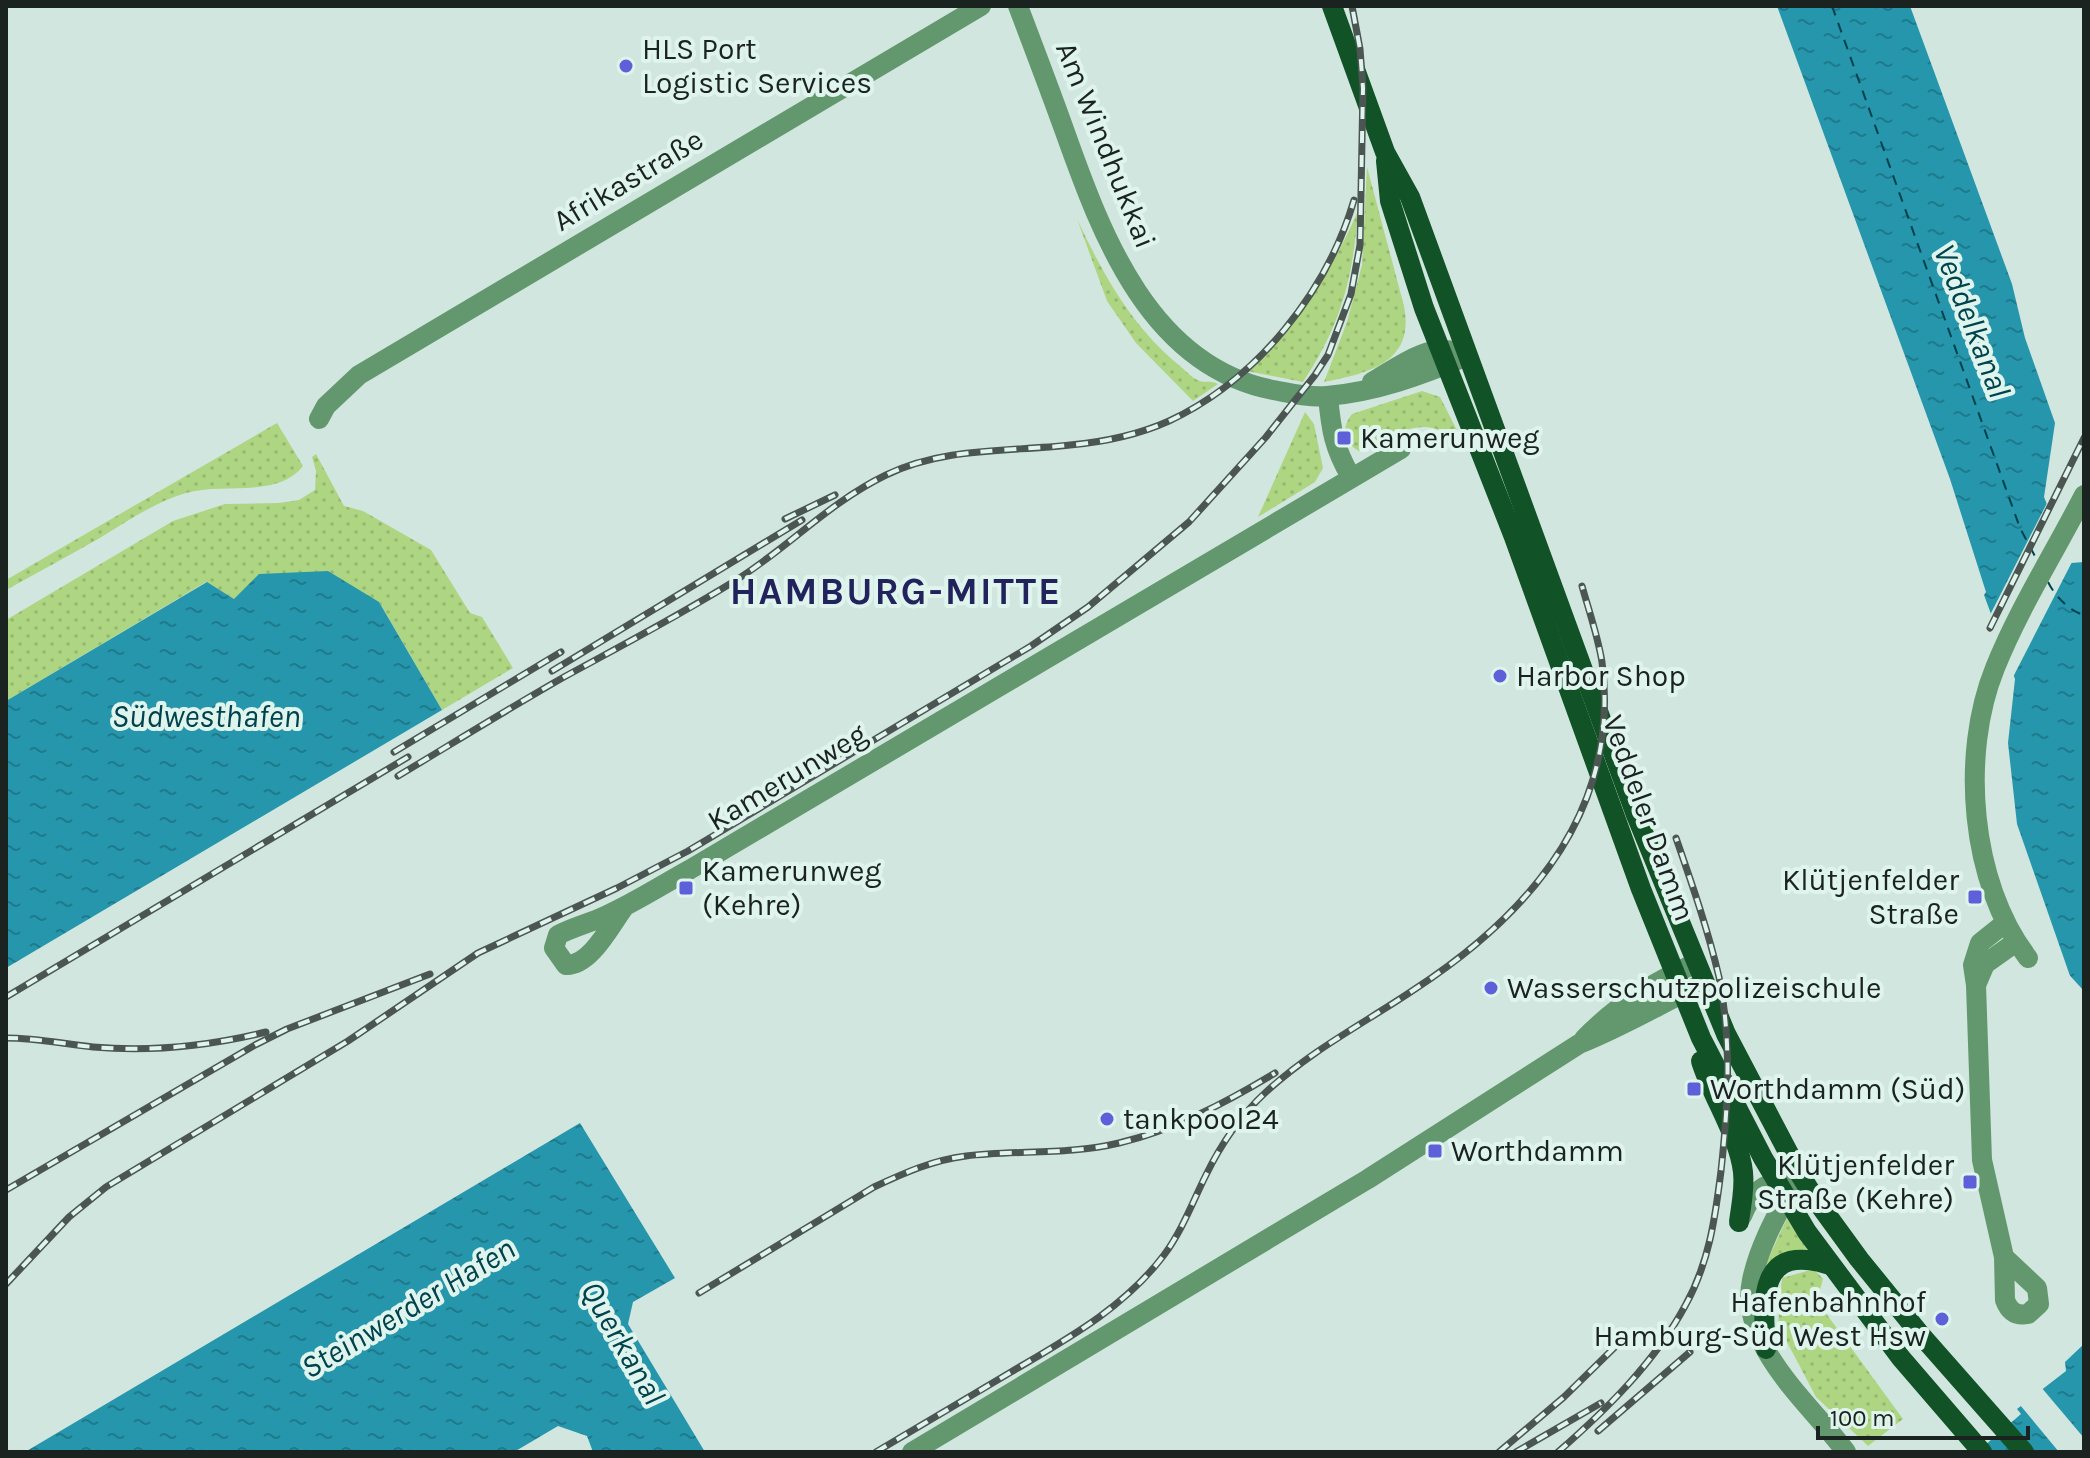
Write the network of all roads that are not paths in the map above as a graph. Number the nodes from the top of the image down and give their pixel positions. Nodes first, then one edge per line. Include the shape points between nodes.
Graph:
1 (981, 6) edge
2 (1018, 6) edge
3 (1332, 6) edge
4 (1385, 152) junction
5 (1467, 356) junction
6 (1443, 357) junction
7 (1328, 396) junction
8 (319, 419) dead end
9 (1401, 449) dead end
10 (1351, 477) junction
11 (2084, 495) edge
12 (625, 906) dead end
13 (2005, 923) junction
14 (1696, 963) junction
15 (1674, 973) junction
16 (1704, 983) junction
17 (1976, 985) junction
18 (1682, 993) junction
19 (1694, 1022) junction
20 (1579, 1044) junction
21 (1799, 1173) junction
22 (1775, 1181) junction
23 (1786, 1199) junction
24 (1739, 1222) joint
25 (2004, 1257) dead end
26 (1830, 1265) junction
27 (1766, 1349) junction
28 (1979, 1448) edge
29 (1844, 1449) edge
30 (912, 1452) edge
31 (2024, 1452) edge

1 - 8 street, Afrikastraße via 359,375
2 - 7 street, Am Windhukkai via 1102,229 1150,310 1179,341 1224,374 1262,388
3 - 4 main road, Veddeler Damm
4 - 5 main road, Veddeler Damm via 1410,197
4 - 6 main road, Veddeler Damm via 1390,201
5 - 6 street
5 - 14 main road, Veddeler Damm
6 - 7 street, Am Windhukkai via 1419,356 1353,392
6 - 15 main road, Veddeler Damm
7 - 10 street via 1331,435
9 - 10 street, Kamerunweg
10 - 12 street, Kamerunweg
11 - 13 street via 2001,656 1980,722 1976,802 1987,875
13 - 17 street via 1976,950
13 - 17 street via 2022,950 1985,964
14 - 15 street
14 - 16 main road, Veddeler Damm
15 - 18 main road, Veddeler Damm
15 - 20 street via 1608,1014
16 - 18 street
16 - 21 main road, Veddeler Damm
17 - 25 street via 1982,1160
18 - 19 main road, Veddeler Damm
18 - 20 street
19 - 22 main road, Veddeler Damm
19 - 24 main road via 1709,1086 1741,1159
20 - 30 street via 1368,1179
21 - 22 street
21 - 23 street
21 - 31 main road, Veddeler Damm via 1859,1259
22 - 23 main road, Veddeler Damm
22 - 24 street via 1755,1191
23 - 26 main road, Veddeler Damm
23 - 27 street via 1751,1284 1754,1324
26 - 27 main road via 1798,1258 1777,1269 1765,1295
26 - 28 main road, Veddeler Damm
27 - 29 street

